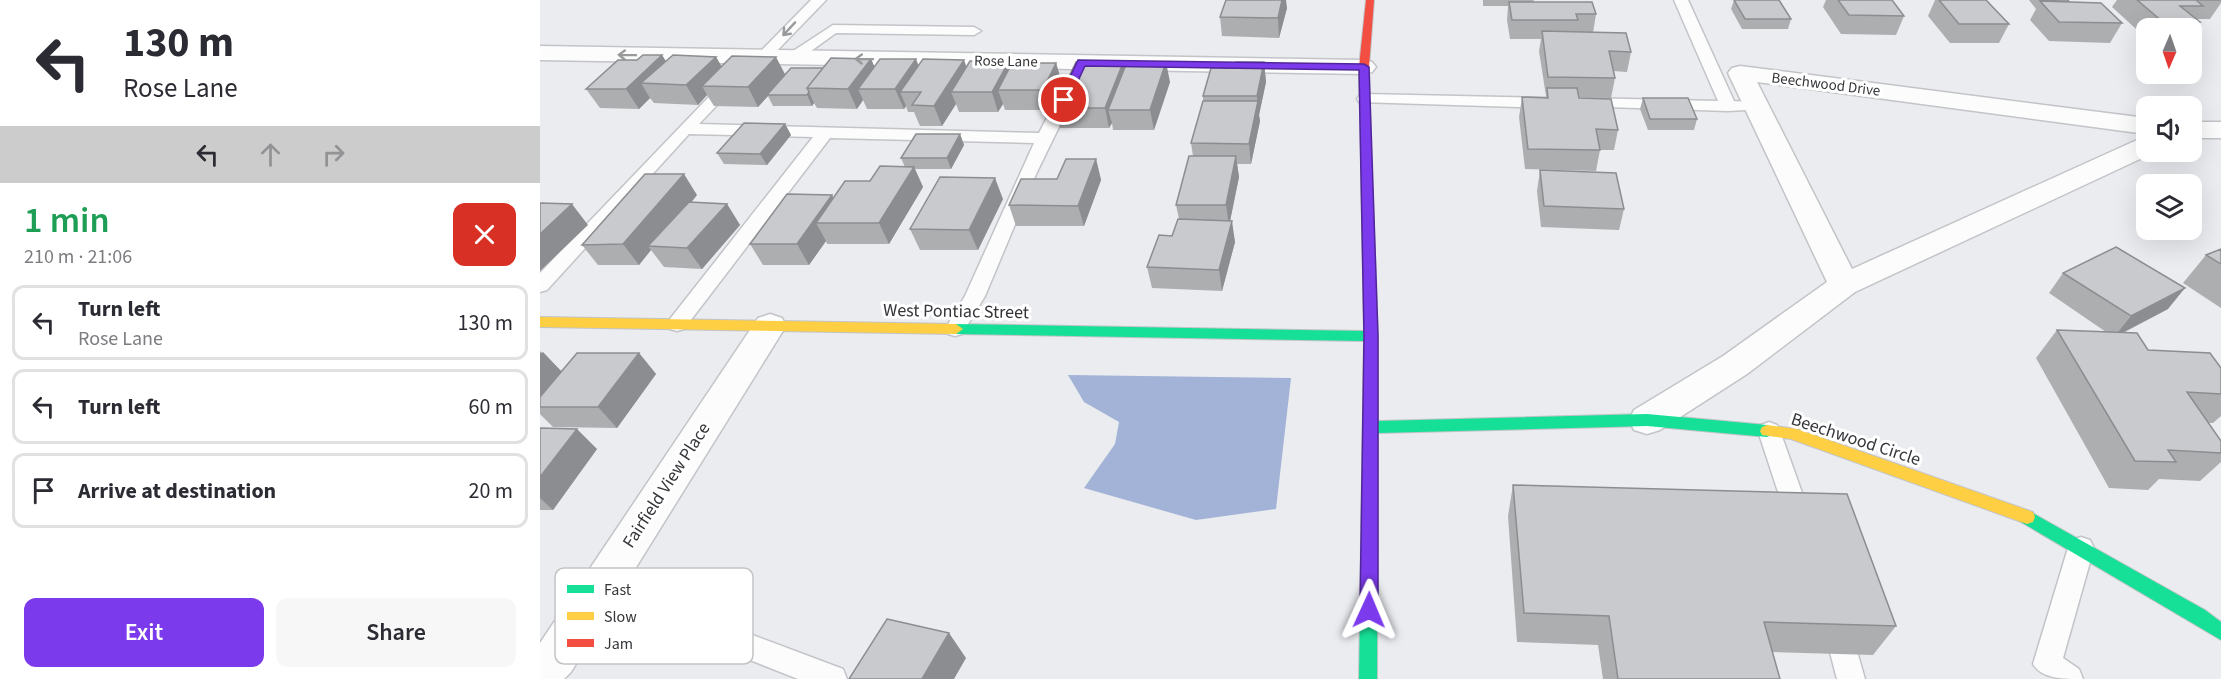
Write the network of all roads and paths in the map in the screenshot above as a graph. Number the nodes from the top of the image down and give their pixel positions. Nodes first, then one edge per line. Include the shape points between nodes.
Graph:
1 (1370, 0) edge
2 (1681, 0) edge
3 (818, 2) edge
4 (974, 32) dead end
5 (540, 53) edge
6 (759, 57) junction
7 (792, 58) junction
8 (1082, 63) junction
9 (1364, 67) junction
10 (1365, 99) junction
11 (1728, 106) junction
12 (1757, 106) junction
13 (2136, 125) edge
14 (685, 129) junction
15 (2202, 130) edge
16 (2221, 130) edge
17 (825, 133) junction
18 (1046, 138) junction
19 (2136, 151) edge
20 (540, 285) edge
21 (1844, 285) junction
22 (540, 322) edge
23 (678, 324) junction
24 (770, 326) junction
25 (955, 329) junction
26 (1371, 336) junction
27 (1647, 420) junction
28 (1371, 427) junction
29 (1768, 431) junction
30 (1793, 501) edge
31 (2081, 548) junction
32 (613, 568) edge
33 (1835, 620) edge
34 (2221, 632) edge
35 (753, 648) edge
36 (555, 658) edge
37 (540, 673) edge
38 (828, 677) edge
39 (1368, 679) edge
40 (1851, 679) edge
41 (2069, 679) edge

1 - 9 street
2 - 11 lane
3 -> 6 lane
4 - 7 lane via 833,29
6 -> 5 street, Rose Lane
6 - 7 street, Rose Lane
6 - 14 lane
8 -> 7 street, Rose Lane
8 - 9 street, Rose Lane
8 - 18 lane
9 - 10 street
10 - 11 lane
10 - 26 street
11 - 12 lane
12 - 13 street, Beechwood Drive via 1740,73
12 - 21 street, Beechwood Drive
14 - 17 lane
14 - 20 lane
15 - 16 street
17 - 18 lane
17 - 23 lane
18 - 25 lane via 975,296
19 - 21 street
21 - 27 street via 1735,365
22 - 23 street, West Pontiac Street
23 - 24 street, West Pontiac Street
24 - 25 street, West Pontiac Street
24 - 32 street, Fairfield View Place
25 - 26 street, West Pontiac Street
26 - 28 street
27 - 28 street, Beechwood Circle
27 - 29 street, Beechwood Circle
28 - 39 street
29 - 30 lane
29 - 31 street, Beechwood Circle via 1792,433 2023,514
31 - 34 street, Beechwood Circle
31 - 41 lane via 2046,664
33 - 40 lane
35 - 38 lane
36 - 37 street, Fairfield View Place

